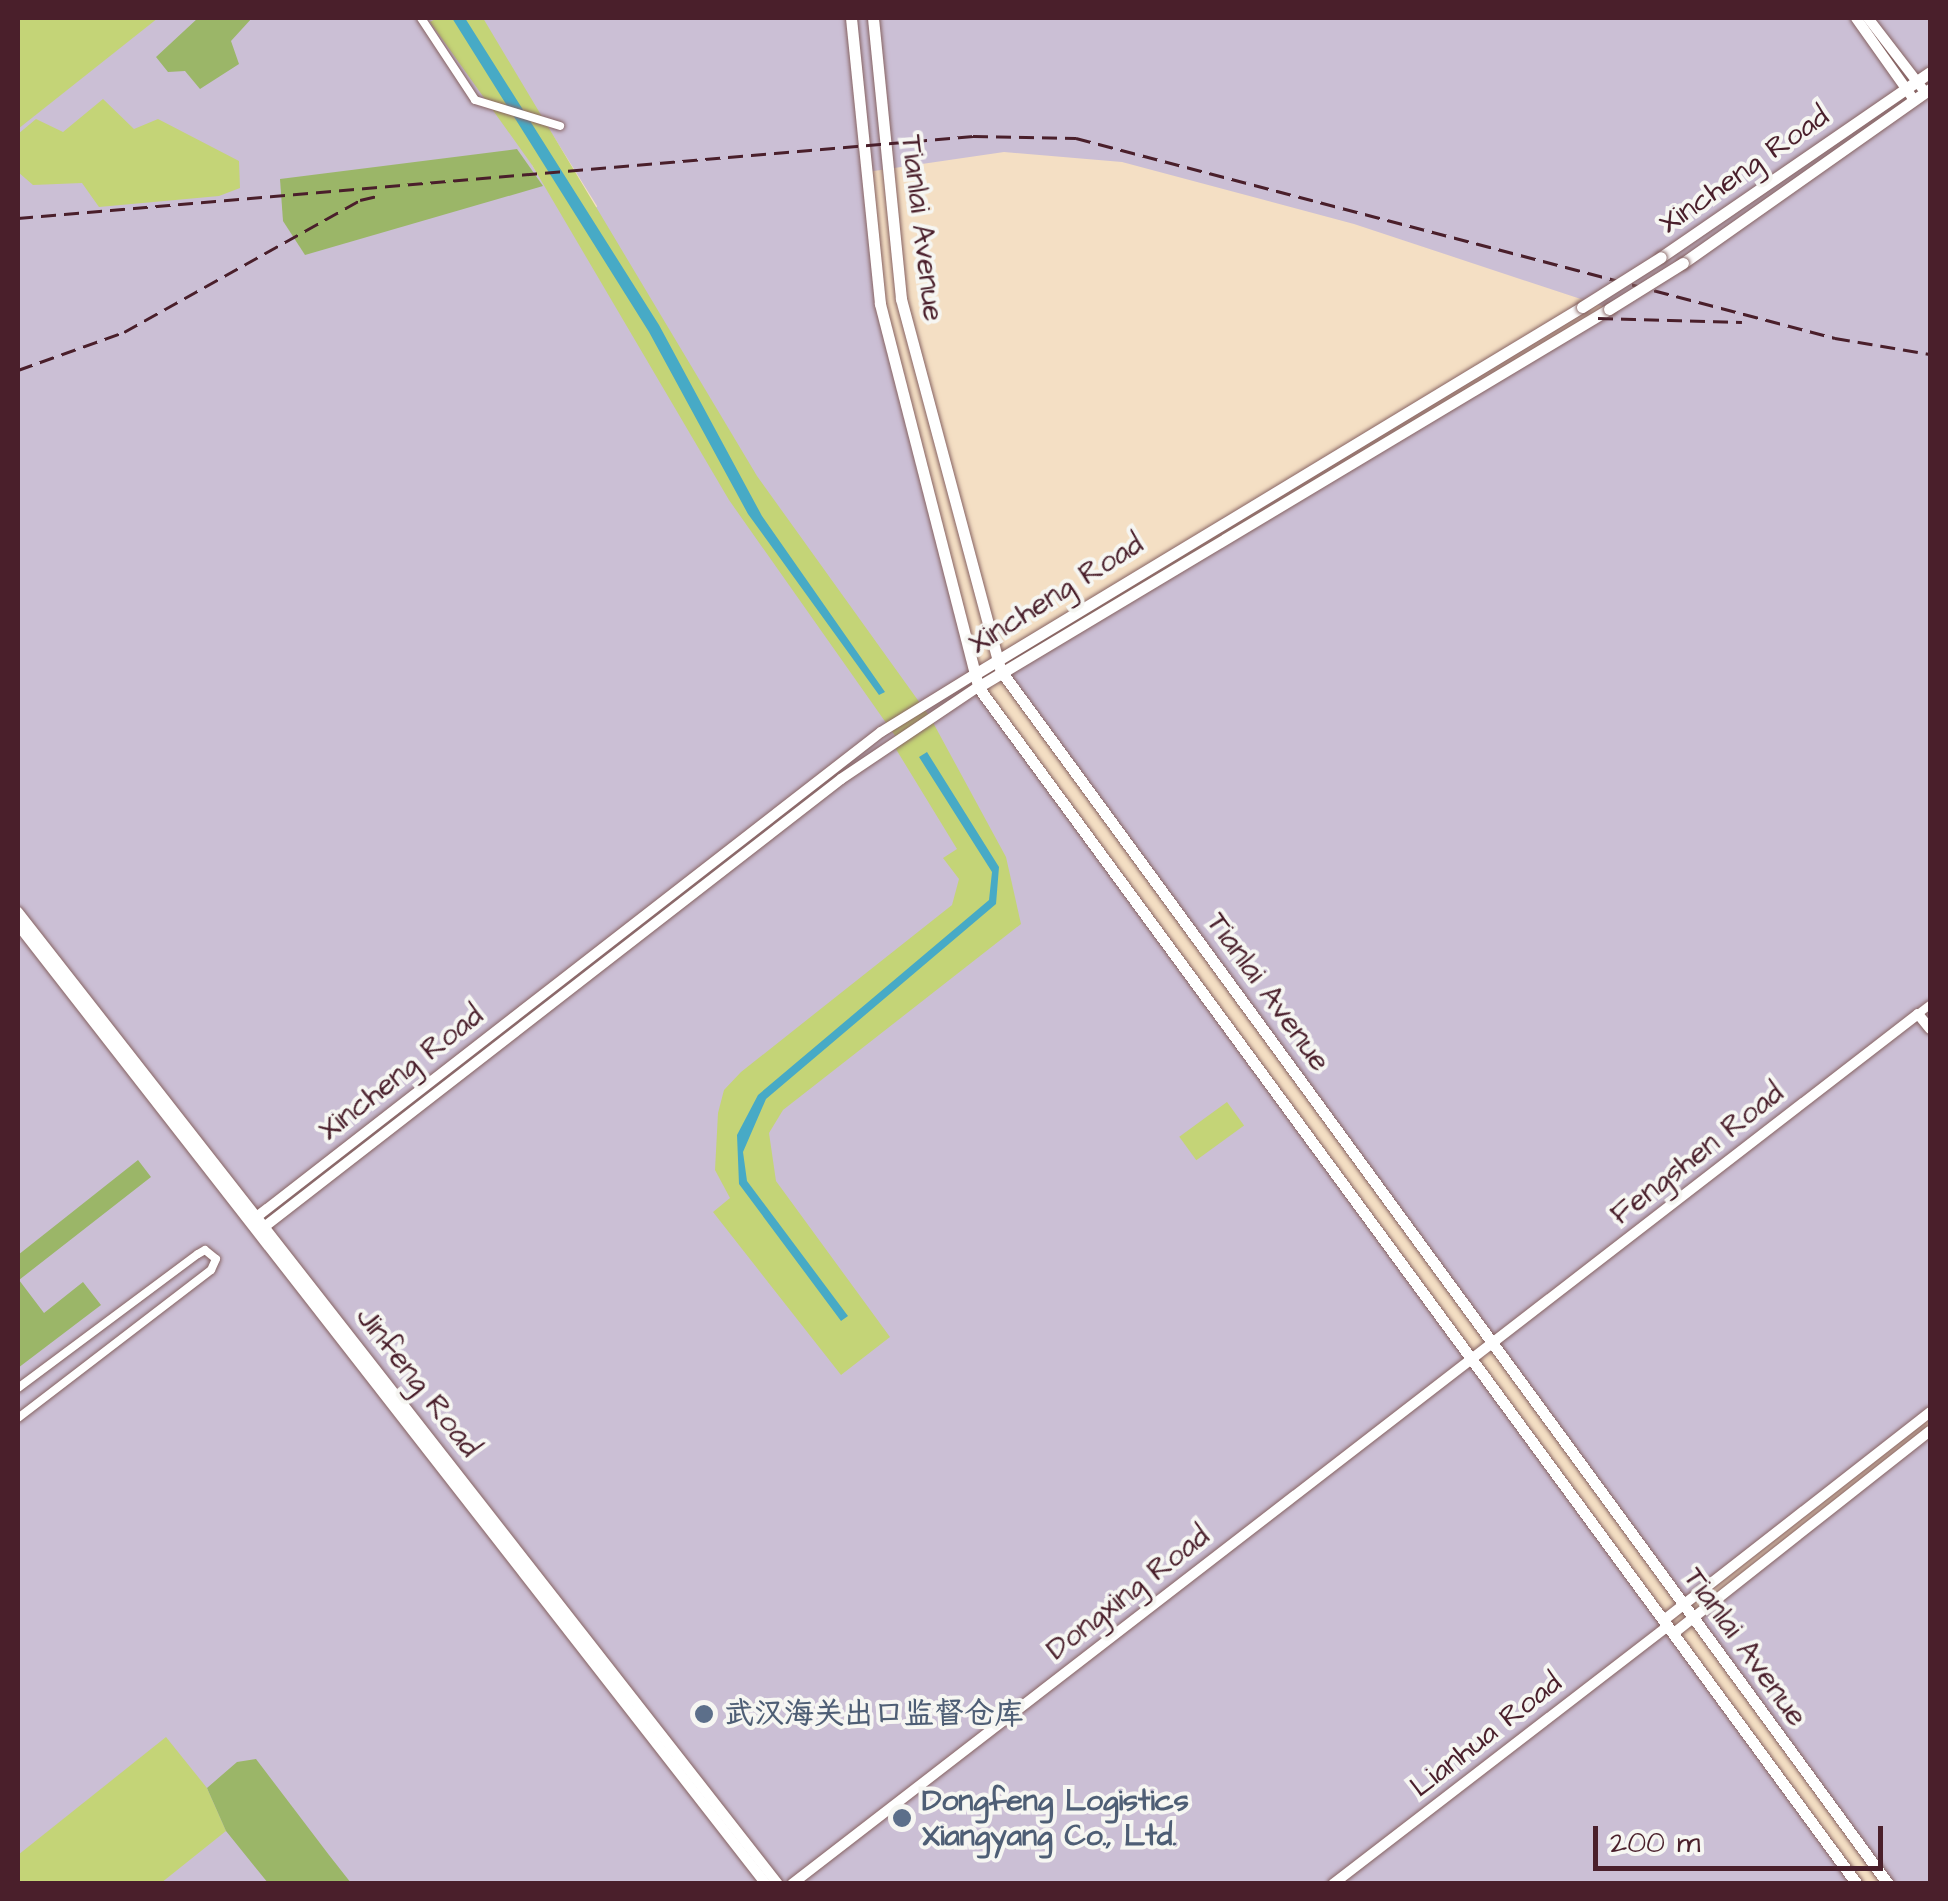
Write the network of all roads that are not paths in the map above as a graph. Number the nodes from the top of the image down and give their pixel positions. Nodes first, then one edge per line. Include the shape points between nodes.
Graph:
1 (421, 18) edge
2 (851, 18) edge
3 (873, 18) edge
4 (1856, 18) edge
5 (1868, 18) edge
6 (1930, 72) edge
7 (1918, 90) edge
8 (560, 126) dead end
9 (999, 665) junction
10 (975, 674) junction
11 (978, 687) junction
12 (18, 912) edge
13 (18, 925) edge
14 (1930, 1004) edge
15 (1918, 1014) junction
16 (1930, 1029) edge
17 (257, 1224) junction
18 (1494, 1342) junction
19 (1472, 1357) junction
20 (18, 1388) edge
21 (1930, 1412) edge
22 (18, 1418) edge
23 (1930, 1432) edge
24 (1683, 1605) junction
25 (1693, 1618) junction
26 (1669, 1626) junction
27 (766, 1884) edge
28 (778, 1884) edge
29 (792, 1884) edge
30 (1333, 1884) edge
31 (1856, 1884) edge
32 (1888, 1884) edge

1 - 8 street via 475,100
2 - 10 main road, Tianlai Avenue via 880,304
3 - 9 main road, Tianlai Avenue via 900,299
4 - 7 street
5 - 7 street
6 - 7 main road, Xincheng Road
7 - 9 main road, Xincheng Road, bridge via 1582,308
7 - 9 main road, Xincheng Road, bridge via 1683,264
9 - 10 main road, Xincheng Road
9 - 11 main road, Xincheng Road
9 - 18 main road, Tianlai Avenue
10 - 11 main road, Tianlai Avenue
10 - 17 street, Xincheng Road via 881,732
11 - 17 street, Xincheng Road via 853,770
11 - 19 main road, Tianlai Avenue
12 - 17 street, Jinfeng Road
13 - 17 street, Jinfeng Road
14 - 15 street, Fengshen Road
15 - 16 street
15 - 18 street, Fengshen Road
17 - 27 street, Jinfeng Road
17 - 28 street, Jinfeng Road
18 - 19 street, Dongxing Road
18 - 24 main road, Tianlai Avenue
19 - 26 main road, Tianlai Avenue
19 - 29 street, Dongxing Road
20 - 22 street via 198,1254 205,1250 216,1258 211,1270
21 - 24 street, Lianhua Road
23 - 25 street, Lianhua Road
24 - 25 main road, Tianlai Avenue
24 - 26 street, Lianhua Road
25 - 26 street, Lianhua Road
25 - 32 main road, Tianlai Avenue
26 - 30 street, Lianhua Road
26 - 31 main road, Tianlai Avenue

